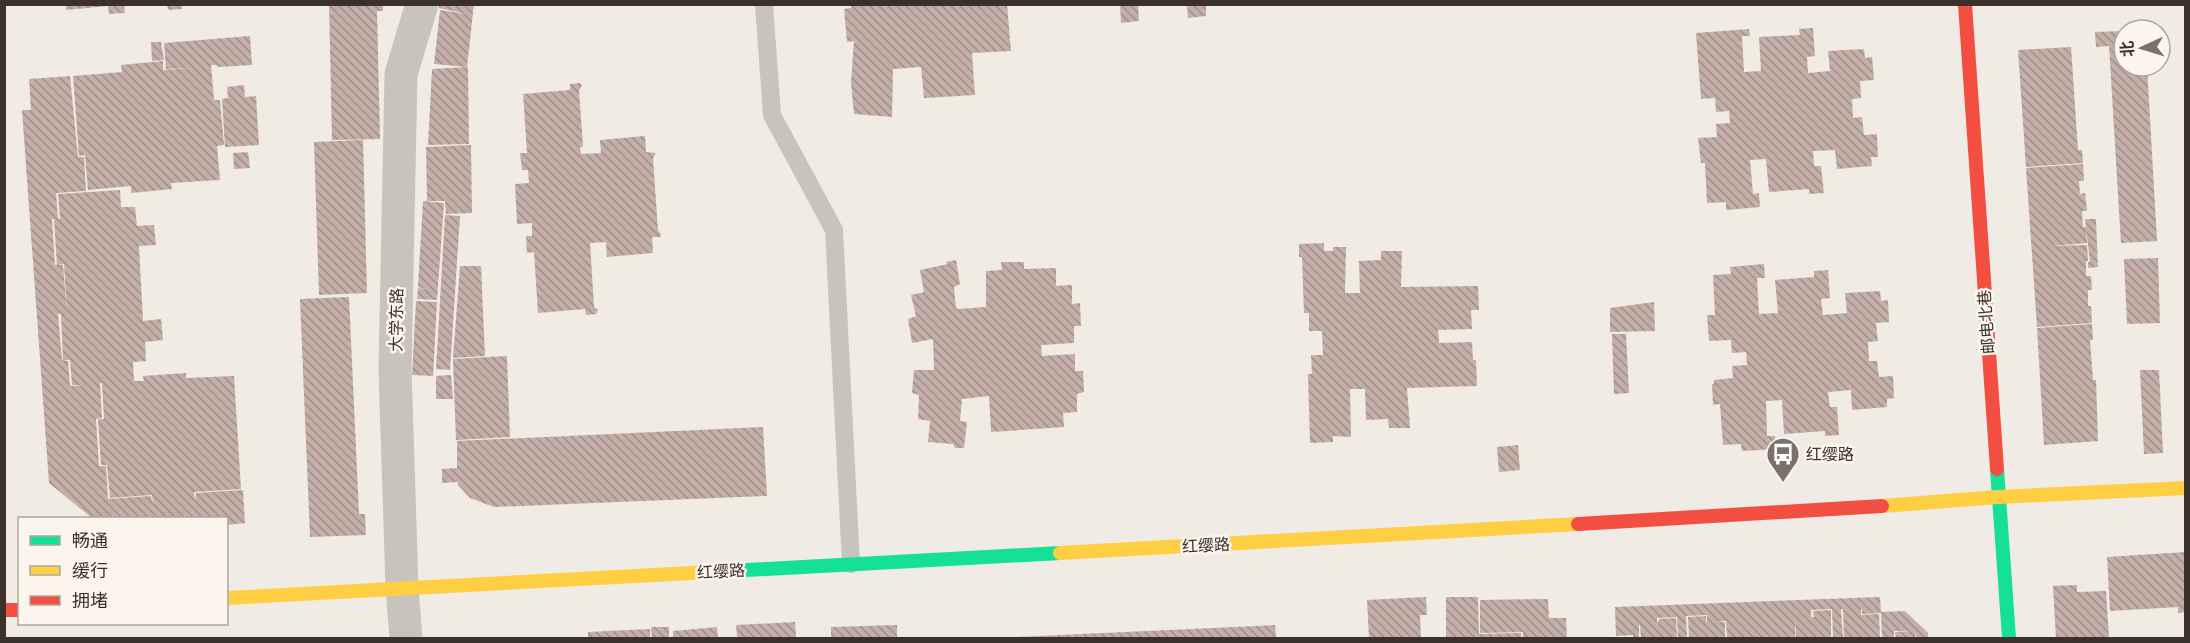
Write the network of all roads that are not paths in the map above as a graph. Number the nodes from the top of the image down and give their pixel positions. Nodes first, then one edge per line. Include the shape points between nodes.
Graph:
1 (422, 4) edge
2 (764, 4) edge
3 (1965, 4) edge
4 (2186, 488) edge
5 (1998, 497) junction
6 (851, 564) junction
7 (402, 588) junction
8 (228, 598) edge
9 (406, 639) edge
10 (2010, 639) edge

1 - 7 street, 大学东路 via 401,74 395,369
2 - 6 lane via 772,115 834,230
3 - 5 street, 邮电北巷
4 - 5 street, 红缨路
5 - 6 street, 红缨路 via 1786,513
5 - 10 street, 邮电北巷
6 - 7 street, 红缨路
7 - 8 street, 红缨路
7 - 9 street, 大学东路

